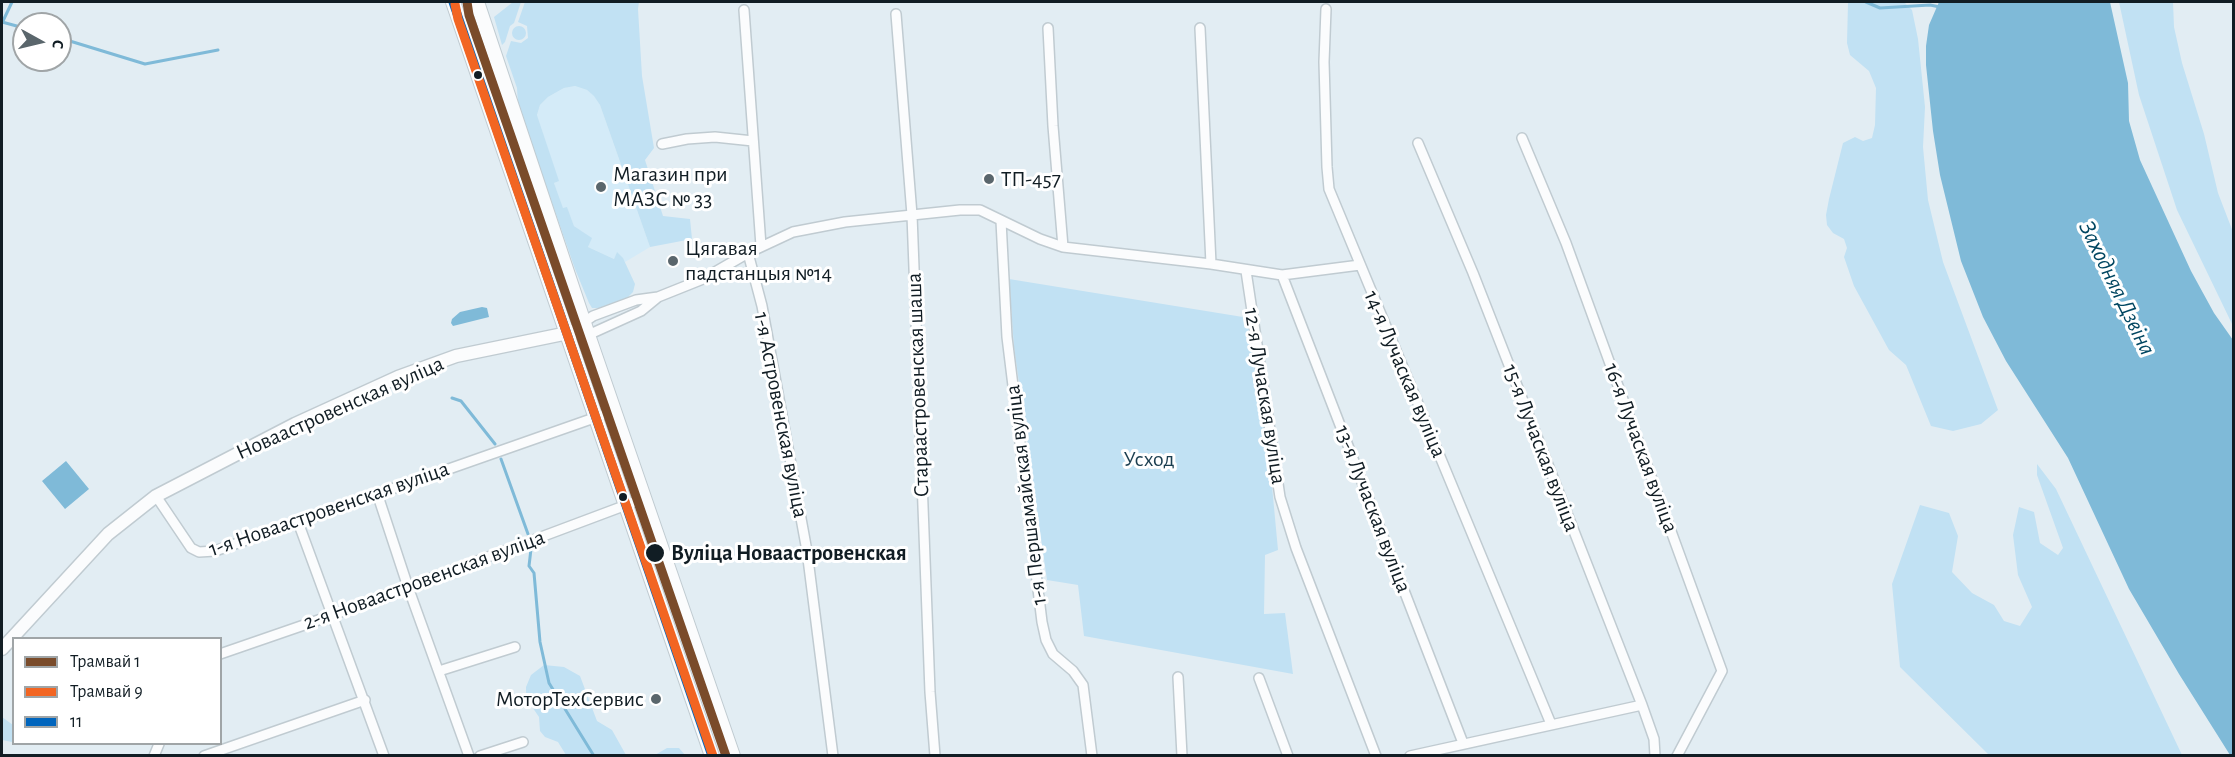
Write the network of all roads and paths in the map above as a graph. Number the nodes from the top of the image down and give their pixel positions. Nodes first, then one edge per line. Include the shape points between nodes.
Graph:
1 (453, 2) edge
2 (477, 2) edge
3 (1326, 9) dead end
4 (744, 10) dead end
5 (896, 14) dead end
6 (1048, 28) dead end
7 (1200, 28) dead end
8 (1522, 138) dead end
9 (753, 141) junction
10 (1418, 143) dead end
11 (662, 144) dead end
12 (912, 215) junction
13 (1001, 221) junction
14 (761, 246) junction
15 (1063, 247) junction
16 (748, 253) junction
17 (1211, 264) junction
18 (1360, 265) junction
19 (1246, 271) junction
20 (1282, 275) junction
21 (658, 297) junction
22 (585, 328) junction
23 (568, 333) junction
24 (614, 411) junction
25 (596, 417) junction
26 (627, 446) junction
27 (607, 452) junction
28 (377, 493) junction
29 (156, 496) junction
30 (645, 498) junction
31 (627, 505) junction
32 (298, 522) junction
33 (408, 587) junction
34 (333, 615) junction
35 (13, 637) edge
36 (515, 647) dead end
37 (222, 653) edge
38 (439, 671) junction
39 (1178, 677) dead end
40 (1259, 678) dead end
41 (365, 700) junction
42 (1642, 705) junction
43 (1551, 724) junction
44 (726, 735) junction
45 (523, 742) dead end
46 (1463, 743) junction
47 (710, 749) edge
48 (204, 756) edge
49 (384, 756) edge
50 (470, 756) edge
51 (480, 756) edge
52 (733, 756) edge
53 (833, 756) edge
54 (935, 756) edge
55 (1092, 756) edge
56 (1182, 756) edge
57 (1288, 756) edge
58 (1376, 756) edge
59 (1410, 756) edge
60 (1655, 756) edge
61 (1677, 756) edge

1 - 23 main road
2 - 22 main road
3 - 18 street, 14-я Лучаская вуліца via 1329,189
4 - 9 street
5 - 12 street, Стараастровенская шаша
6 - 15 street
7 - 17 street
8 - 61 street, 16-я Лучаская вуліца via 1566,243 1722,671
9 - 11 street via 715,137
9 - 14 street
10 - 42 street, 15-я Лучаская вуліца
12 - 13 street via 980,210
12 - 14 street via 793,232
12 - 54 street, Стараастровенская шаша
13 - 15 street
13 - 55 street, 1-я Першамайская вуліца via 1007,337 1042,622 1053,654 1083,685
14 - 16 street
15 - 17 street
16 - 21 street via 703,279
16 - 53 street, 1-я Астровенская вуліца via 762,306 807,551
17 - 19 street
18 - 20 street
18 - 43 street, 14-я Лучаская вуліца
19 - 20 street
19 - 58 street, 12-я Лучаская вуліца via 1280,497
20 - 46 street, 13-я Лучаская вуліца
21 - 22 street via 636,300
21 - 22 street via 641,311
22 - 23 street
22 - 24 main road
23 - 25 main road
23 - 29 main road, Новаастровенская вуліца via 456,356 398,377 295,424
24 - 25 street, 1-я Новаастровенская вуліца
24 - 26 main road
25 - 27 main road
25 - 28 street, 1-я Новаастровенская вуліца
26 - 27 street
26 - 30 main road
27 - 31 main road
28 - 32 street, 1-я Новаастровенская вуліца
28 - 33 street
29 - 32 street, 1-я Новаастровенская вуліца via 191,548 199,552 215,551
29 - 35 main road via 108,534
30 - 31 street, 2-я Новаастровенская вуліца
30 - 44 main road
31 - 33 street, 2-я Новаастровенская вуліца
31 - 47 main road
32 - 34 street
33 - 34 street, 2-я Новаастровенская вуліца
33 - 38 street
34 - 37 street, 2-я Новаастровенская вуліца
34 - 41 street
36 - 38 street
38 - 50 street
39 - 56 street
40 - 57 street
41 - 48 street
41 - 49 street
42 - 43 street
42 - 60 street, 15-я Лучаская вуліца via 1654,739
43 - 46 street
44 - 47 street
44 - 52 main road
45 - 51 street
46 - 59 street

